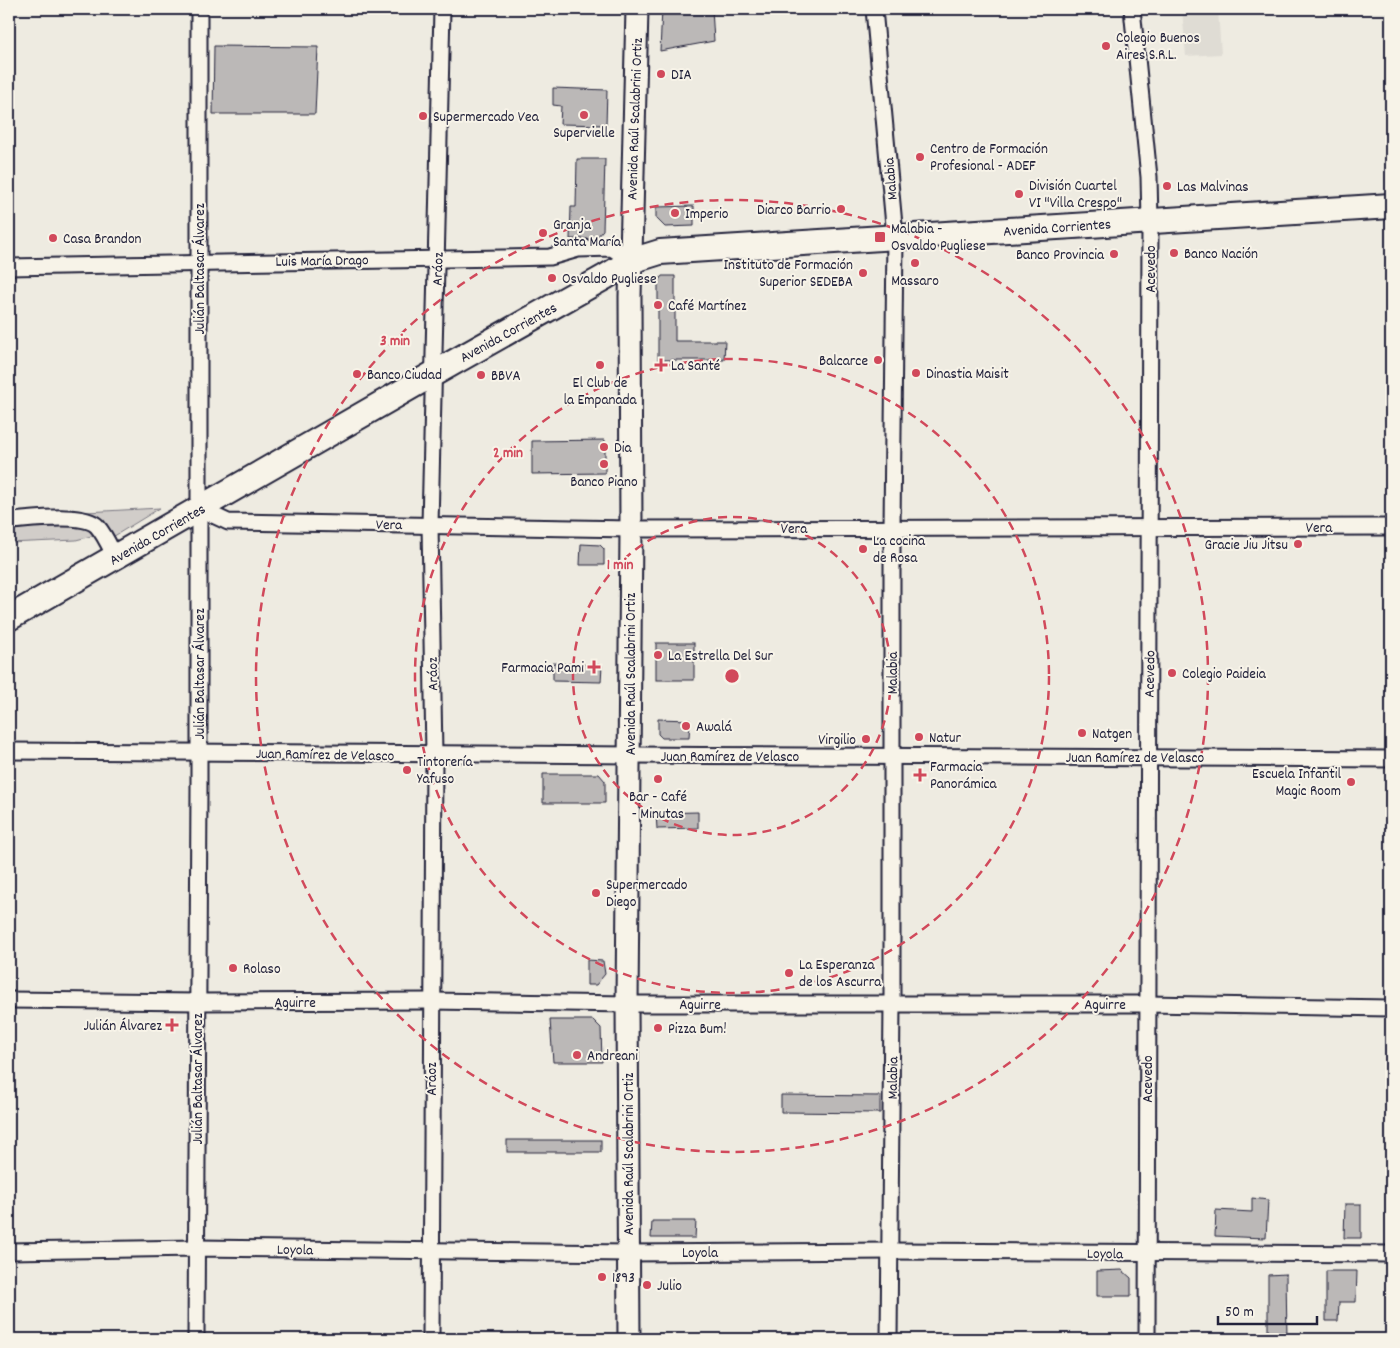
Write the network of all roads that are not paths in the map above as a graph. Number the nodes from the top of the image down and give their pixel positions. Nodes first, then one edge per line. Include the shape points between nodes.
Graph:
1 (198, 9) edge
2 (442, 9) edge
3 (637, 9) edge
4 (874, 9) edge
5 (1132, 9) edge
6 (1391, 206) edge
7 (1150, 221) junction
8 (895, 236) junction
9 (437, 258) junction
10 (631, 261) junction
11 (199, 263) junction
12 (9, 267) edge
13 (433, 374) junction
14 (200, 509) junction
15 (9, 521) edge
16 (430, 525) junction
17 (1150, 527) junction
18 (1391, 527) edge
19 (892, 528) junction
20 (631, 529) junction
21 (115, 557) junction
22 (9, 618) edge
23 (9, 751) edge
24 (199, 753) junction
25 (434, 754) junction
26 (630, 756) junction
27 (893, 756) junction
28 (1148, 758) junction
29 (1391, 759) edge
30 (9, 1000) edge
31 (431, 1001) junction
32 (197, 1002) junction
33 (892, 1003) junction
34 (627, 1004) junction
35 (1147, 1004) junction
36 (1391, 1008) edge
37 (197, 1248) junction
38 (431, 1250) junction
39 (9, 1251) edge
40 (890, 1251) junction
41 (628, 1253) junction
42 (1147, 1253) junction
43 (1391, 1254) edge
44 (196, 1339) edge
45 (430, 1339) edge
46 (629, 1339) edge
47 (889, 1339) edge
48 (1147, 1339) edge

1 - 11 street, Julián Baltasar Álvarez
2 - 9 street, Aráoz
3 - 10 main road, Avenida Raúl Scalabrini Ortiz
4 - 8 street, Malabia
5 - 7 street, Acevedo via 1149,177
6 - 7 main road, Avenida Corrientes
7 - 8 main road, Avenida Corrientes
7 - 17 street, Acevedo
8 - 10 main road, Avenida Corrientes via 660,252
8 - 19 street, Malabia
9 - 10 street, Luis María Drago via 550,257 578,249 612,248
9 - 11 street, Luis María Drago
9 - 13 street, Aráoz
10 - 13 main road, Avenida Corrientes
10 - 20 main road, Avenida Raúl Scalabrini Ortiz
11 - 12 street, Luis María Drago
11 - 14 street, Julián Baltasar Álvarez
13 - 14 main road, Avenida Corrientes
13 - 16 street, Aráoz
14 - 16 street, Vera via 228,522
14 - 21 main road, Avenida Corrientes
14 - 24 street, Julián Baltasar Álvarez
15 - 21 street via 87,520 97,526
16 - 20 street, Vera
16 - 25 street, Aráoz
17 - 18 street, Vera
17 - 19 street, Vera
17 - 28 street, Acevedo
19 - 20 street, Vera
19 - 27 street, Malabia
20 - 26 main road, Avenida Raúl Scalabrini Ortiz
21 - 22 main road, Avenida Corrientes
23 - 24 street, Juan Ramírez de Velasco
24 - 25 street, Juan Ramírez de Velasco
24 - 32 street, Julián Baltasar Álvarez
25 - 26 street, Juan Ramírez de Velasco
25 - 31 street, Aráoz
26 - 27 street, Juan Ramírez de Velasco
26 - 34 main road, Avenida Raúl Scalabrini Ortiz
27 - 28 street, Juan Ramírez de Velasco
27 - 33 street, Malabia
28 - 29 street, Juan Ramírez de Velasco
28 - 35 street, Acevedo
30 - 32 street, Aguirre
31 - 32 street, Aguirre
31 - 34 street, Aguirre
31 - 38 street, Aráoz
32 - 37 street, Julián Baltasar Álvarez
33 - 34 street, Aguirre
33 - 35 street, Aguirre
33 - 40 street, Malabia
34 - 41 main road, Avenida Raúl Scalabrini Ortiz
35 - 36 street, Aguirre
35 - 42 street, Acevedo
37 - 38 street, Loyola
37 - 39 street, Loyola
37 - 44 street, Julián Baltasar Álvarez
38 - 41 street, Loyola
38 - 45 street, Aráoz
40 - 41 street, Loyola
40 - 42 street, Loyola
40 - 47 street, Malabia
41 - 46 main road, Avenida Raúl Scalabrini Ortiz
42 - 43 street, Loyola
42 - 48 street, Acevedo

